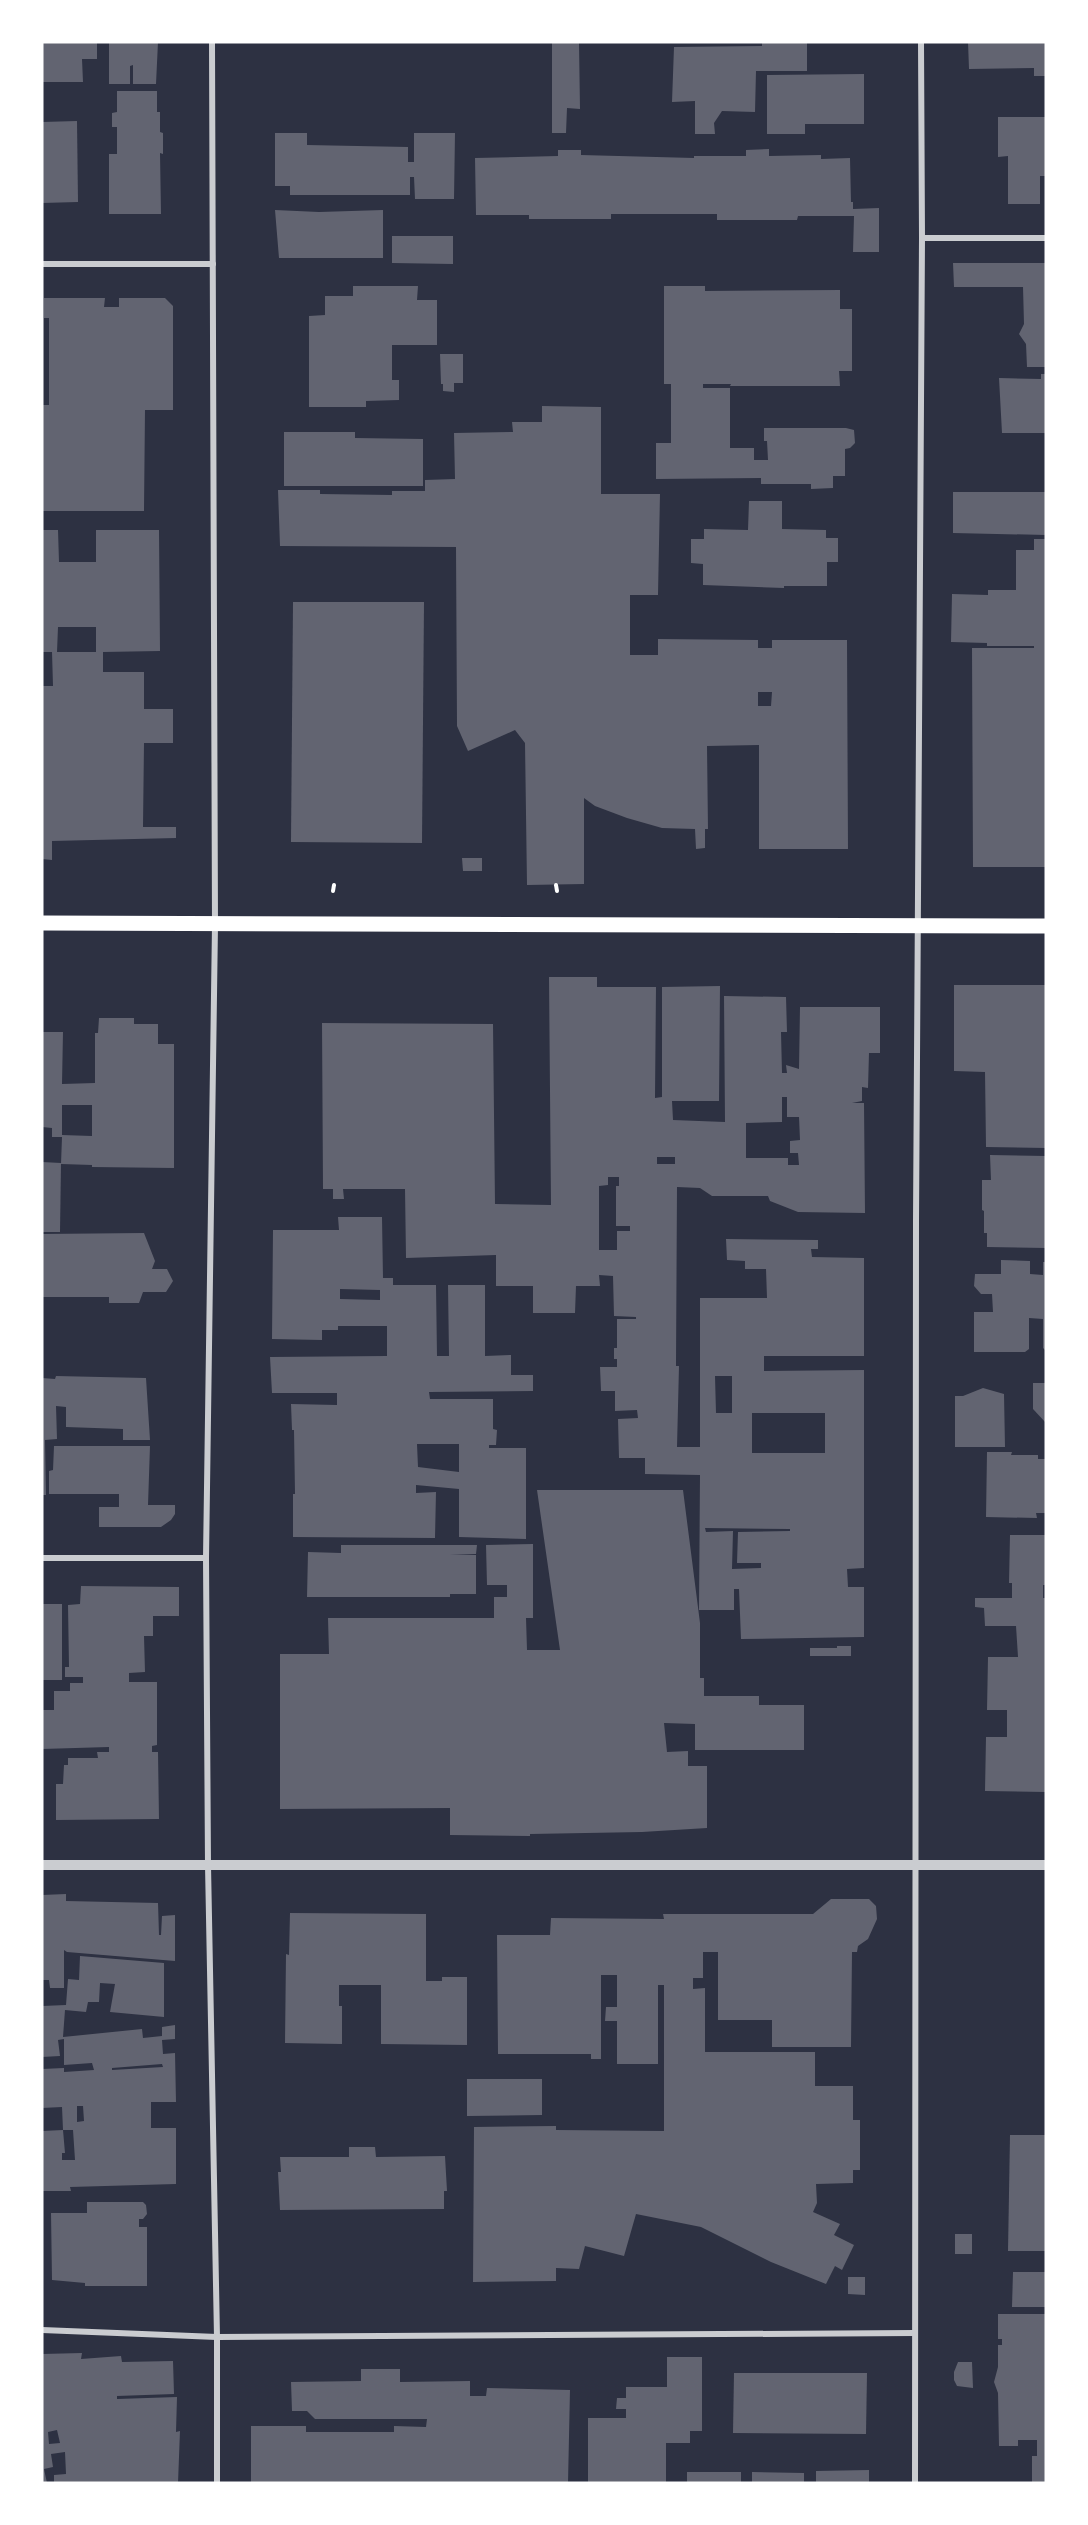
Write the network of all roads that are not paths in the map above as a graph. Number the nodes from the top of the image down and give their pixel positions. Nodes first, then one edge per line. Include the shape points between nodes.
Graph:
1 (212, 42) edge
2 (921, 42) edge
3 (922, 238) junction
4 (1046, 238) edge
5 (42, 264) edge
6 (213, 264) junction
7 (42, 923) edge
8 (215, 925) junction
9 (918, 926) junction
10 (1046, 926) edge
11 (42, 1558) edge
12 (206, 1558) junction
13 (916, 1864) junction
14 (42, 1865) edge
15 (208, 1865) junction
16 (1046, 1865) edge
17 (42, 2330) edge
18 (915, 2333) junction
19 (217, 2337) junction
20 (217, 2483) edge
21 (915, 2483) edge

1 - 6 street
2 - 3 street
3 - 4 street
3 - 9 street
5 - 6 street
6 - 8 street
7 - 8 main road
8 - 9 main road
8 - 12 street
9 - 10 main road
9 - 13 street
11 - 12 street
12 - 15 street
13 - 15 street
13 - 16 street
13 - 18 street
14 - 15 street
15 - 19 street
17 - 19 street
18 - 19 street
18 - 21 street
19 - 20 street

